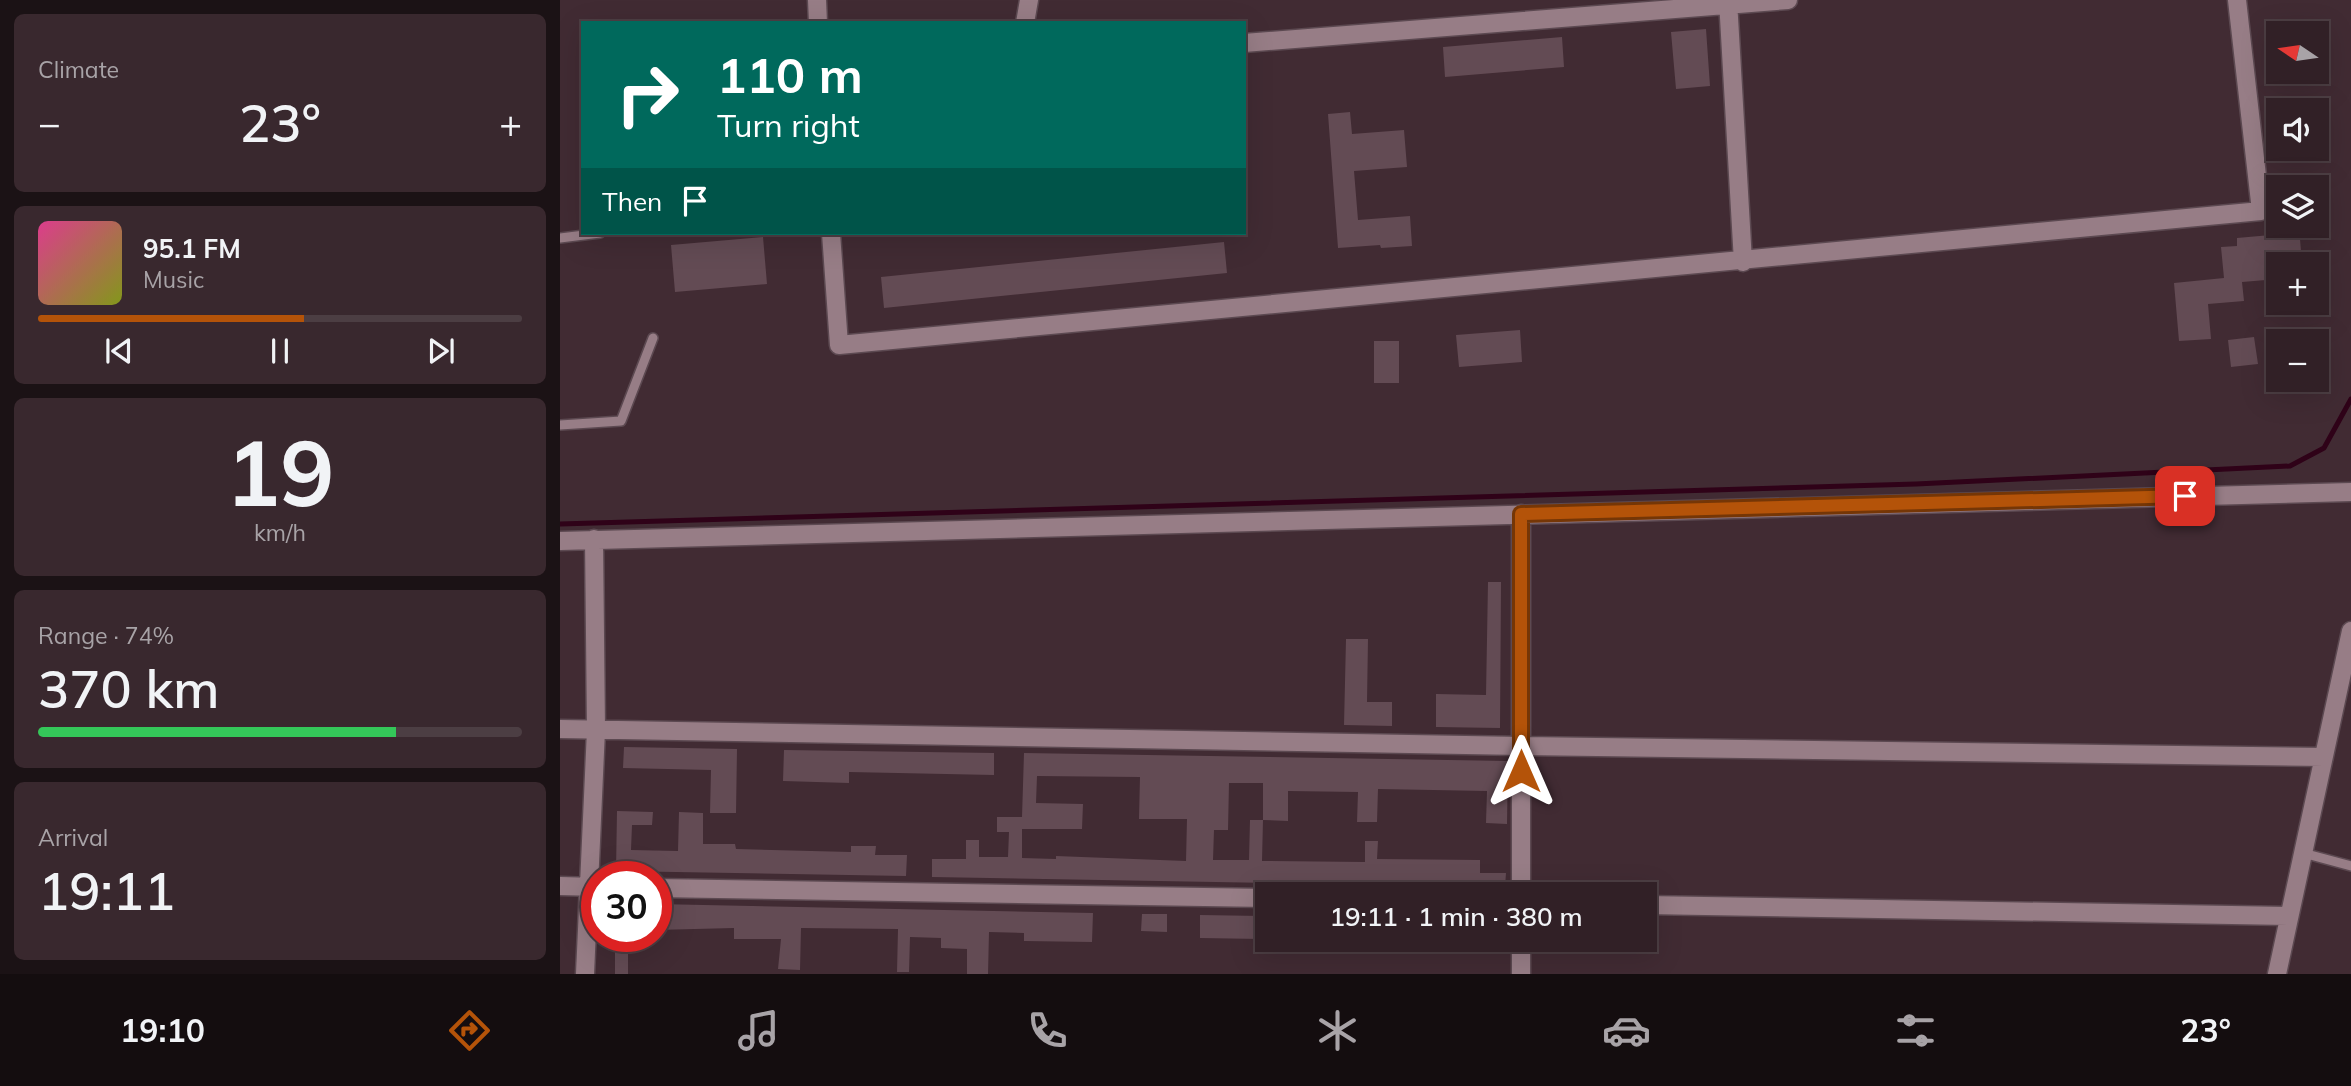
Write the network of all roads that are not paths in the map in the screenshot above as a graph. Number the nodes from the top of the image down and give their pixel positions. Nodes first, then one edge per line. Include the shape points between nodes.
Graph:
1 (817, 0) edge
2 (1029, 0) edge
3 (1788, 0) edge
4 (2237, 0) edge
5 (1728, 3) edge
6 (818, 21) edge
7 (1025, 21) edge
8 (1246, 43) edge
9 (584, 235) edge
10 (831, 235) edge
11 (560, 238) edge
12 (1743, 262) junction
13 (653, 338) dead end
14 (560, 425) edge
15 (2351, 492) edge
16 (1521, 514) junction
17 (594, 539) junction
18 (560, 541) edge
19 (2351, 631) edge
20 (2347, 664) edge
21 (560, 729) edge
22 (596, 730) junction
23 (1521, 746) junction
24 (2324, 757) junction
25 (2303, 853) junction
26 (593, 861) edge
27 (2351, 866) edge
28 (1521, 882) edge
29 (560, 886) edge
30 (581, 887) edge
31 (672, 888) edge
32 (1255, 898) edge
33 (1657, 905) edge
34 (2289, 916) junction
35 (587, 952) edge
36 (1521, 952) edge
37 (585, 974) edge
38 (1521, 974) edge
39 (2277, 974) edge

1 - 6 street
2 - 7 street
3 - 5 street
4 - 12 street via 2261,211
5 - 8 street
5 - 12 street
9 - 11 lane
10 - 12 street via 838,345
13 - 14 lane via 621,421
15 - 16 street
16 - 17 street
16 - 23 street
17 - 18 street
17 - 22 street
19 - 20 street
20 - 24 street
21 - 22 street
22 - 23 street
22 - 26 street
23 - 24 street
23 - 28 street
24 - 25 street
25 - 27 lane
25 - 34 street
29 - 30 street
31 - 32 street
33 - 34 street
34 - 39 street
35 - 37 street
36 - 38 street

